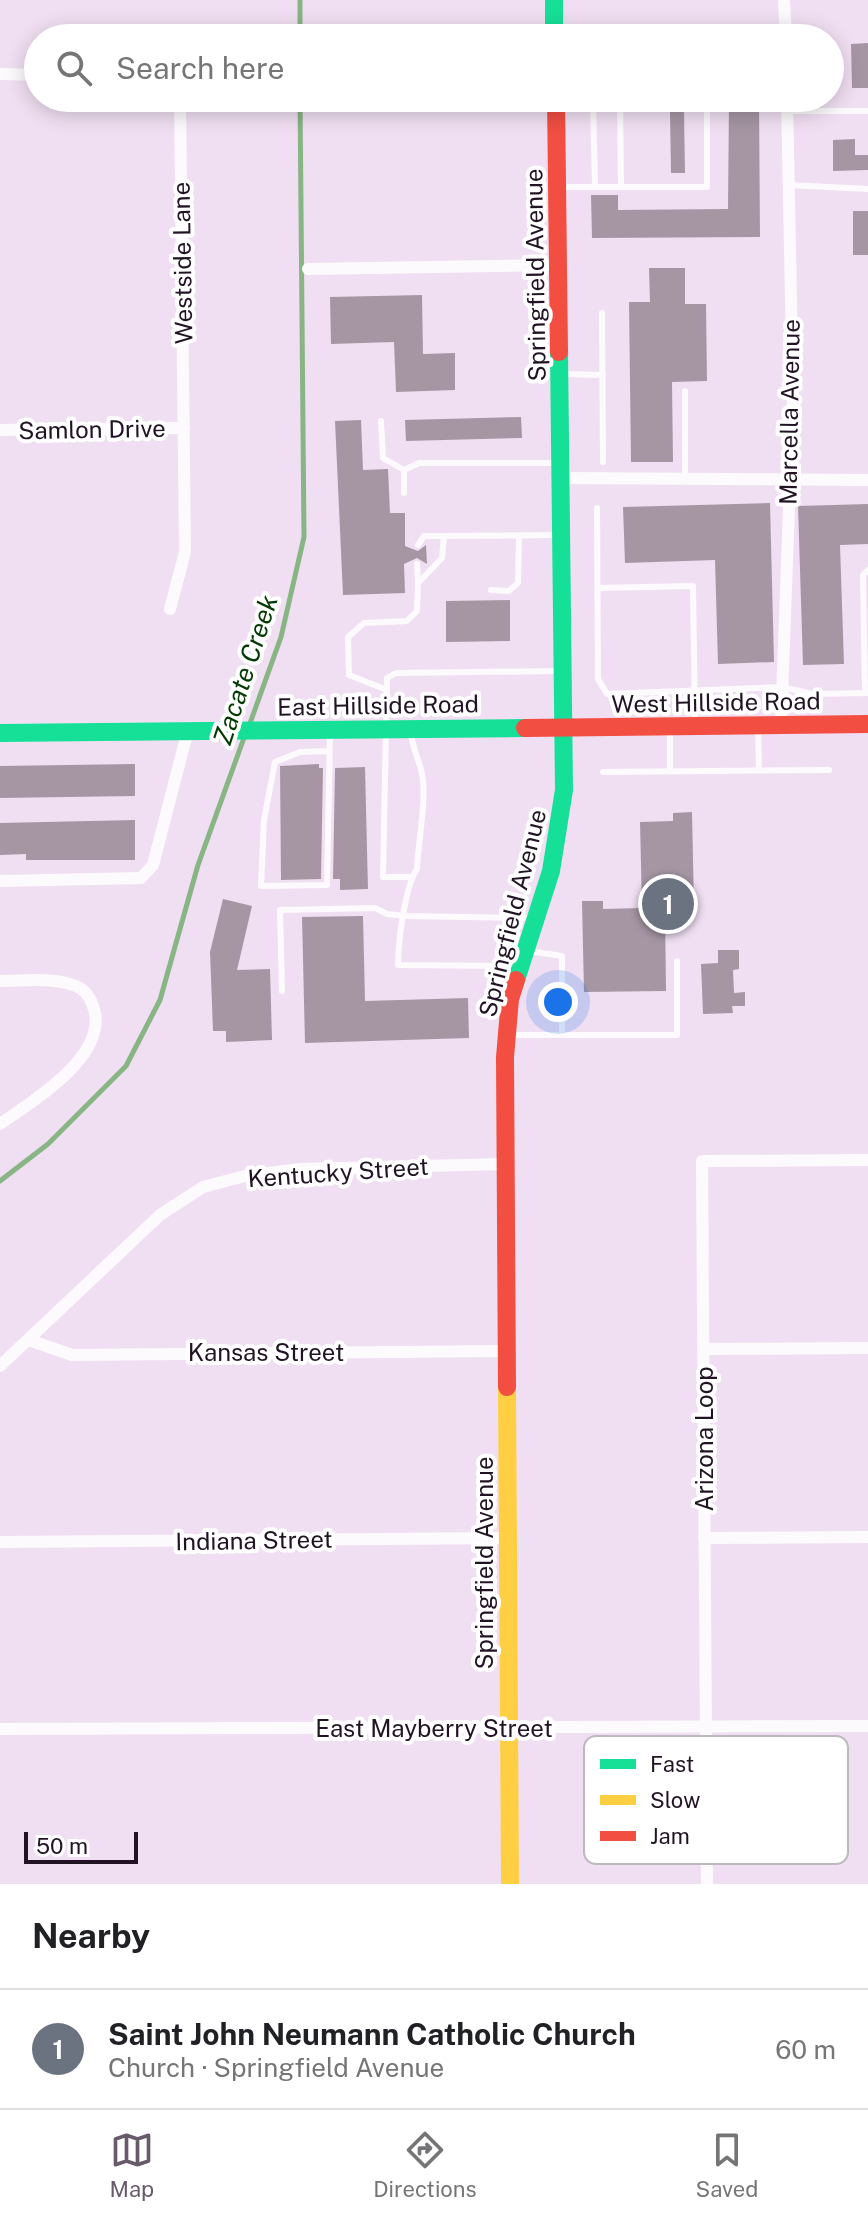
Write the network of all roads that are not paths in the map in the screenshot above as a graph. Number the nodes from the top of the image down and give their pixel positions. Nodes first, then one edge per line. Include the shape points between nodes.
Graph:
1 (554, 0) edge
2 (784, 0) edge
3 (554, 24) edge
4 (785, 24) edge
5 (0, 74) edge
6 (24, 75) edge
7 (844, 109) edge
8 (868, 111) edge
9 (180, 112) edge
10 (556, 112) edge
11 (593, 112) edge
12 (620, 112) edge
13 (707, 112) edge
14 (787, 112) edge
15 (788, 185) junction
16 (595, 186) junction
17 (621, 186) junction
18 (557, 187) junction
19 (868, 189) edge
20 (559, 265) junction
21 (308, 269) dead end
22 (602, 313) dead end
23 (560, 374) junction
24 (603, 375) junction
25 (685, 391) dead end
26 (381, 421) dead end
27 (184, 428) junction
28 (0, 430) edge
29 (603, 462) dead end
30 (404, 470) junction
31 (562, 471) junction
32 (685, 479) junction
33 (788, 480) junction
34 (868, 480) edge
35 (404, 493) dead end
36 (597, 508) dead end
37 (562, 535) junction
38 (444, 536) junction
39 (519, 536) junction
40 (418, 545) dead end
41 (417, 564) dead end
42 (868, 570) edge
43 (418, 583) junction
44 (598, 588) junction
45 (491, 590) dead end
46 (170, 609) dead end
47 (564, 671) junction
48 (782, 687) junction
49 (387, 690) junction
50 (696, 692) junction
51 (867, 693) edge
52 (868, 724) edge
53 (758, 725) junction
54 (781, 725) junction
55 (670, 726) junction
56 (695, 726) junction
57 (565, 727) junction
58 (386, 729) junction
59 (411, 729) junction
60 (188, 730) junction
61 (331, 730) junction
62 (0, 733) edge
63 (328, 751) junction
64 (759, 770) junction
65 (829, 770) dead end
66 (670, 771) junction
67 (603, 772) dead end
68 (411, 877) junction
69 (0, 881) edge
70 (406, 916) junction
71 (535, 918) junction
72 (521, 958) junction
73 (677, 961) dead end
74 (0, 981) edge
75 (282, 991) dead end
76 (506, 1035) junction
77 (562, 1035) junction
78 (0, 1124) edge
79 (868, 1160) edge
80 (505, 1164) junction
81 (29, 1340) junction
82 (868, 1348) edge
83 (703, 1349) junction
84 (506, 1351) junction
85 (0, 1366) edge
86 (868, 1537) edge
87 (507, 1538) junction
88 (704, 1538) junction
89 (0, 1542) edge
90 (868, 1726) edge
91 (705, 1727) junction
92 (509, 1728) junction
93 (0, 1729) edge
94 (705, 1736) edge
95 (707, 1864) edge
96 (510, 1884) edge
97 (707, 1884) edge

1 - 3 main road
2 - 4 street
5 - 6 street
7 - 8 lane
9 - 27 street, Westside Lane
10 - 18 main road, Springfield Avenue
11 - 16 lane
12 - 17 lane
13 - 17 lane via 707,187
14 - 15 street, Marcella Avenue
15 - 19 lane
15 - 33 street, Marcella Avenue via 793,399
16 - 17 lane
16 - 18 lane
18 - 20 main road, Springfield Avenue
20 - 21 street
20 - 23 main road, Springfield Avenue
22 - 24 lane
23 - 24 lane
23 - 31 main road, Springfield Avenue
24 - 29 lane
25 - 32 lane
26 - 30 lane via 383,458
27 - 28 street, Samlon Drive
27 - 46 street, Westside Lane via 185,552
30 - 31 lane via 419,463
30 - 35 lane
31 - 32 street
31 - 37 main road, Springfield Avenue
32 - 33 street
33 - 34 street
33 - 48 street, Marcella Avenue
36 - 44 lane
37 - 39 lane
37 - 47 main road, Springfield Avenue
38 - 39 lane
38 - 40 lane via 424,536
38 - 43 lane via 442,558
39 - 45 lane via 518,583 509,591
41 - 43 lane
42 - 51 lane via 863,575
43 - 49 lane via 417,611 407,621 364,623 348,637 349,675
44 - 50 lane via 598,679 607,694
44 - 50 lane via 693,586
47 - 49 lane via 396,673 387,678
47 - 57 main road, Springfield Avenue
48 - 50 lane
48 - 51 lane via 812,694
48 - 54 street, Marcella Avenue
49 - 58 lane
50 - 56 lane
52 - 54 main road, West Hillside Road
53 - 54 main road, West Hillside Road
53 - 56 main road, West Hillside Road
53 - 64 lane
55 - 56 main road, West Hillside Road
55 - 57 main road, West Hillside Road
55 - 66 lane
57 - 59 main road, East Hillside Road
57 - 71 main road, Springfield Avenue via 561,827
58 - 59 main road, East Hillside Road
58 - 61 main road, East Hillside Road
58 - 68 lane via 383,877
59 - 68 lane via 412,753 422,774 417,869
60 - 61 main road, East Hillside Road
60 - 62 main road, East Hillside Road
60 - 69 street via 153,865 141,878
61 - 63 lane
63 - 63 lane via 327,885 261,886 264,820 275,762 300,752
64 - 65 lane
64 - 66 lane
66 - 67 lane
68 - 70 lane
70 - 71 lane
70 - 72 lane via 399,931 398,965
70 - 75 lane via 375,908 280,910
71 - 72 main road, Springfield Avenue
72 - 76 main road, Springfield Avenue
72 - 77 lane via 562,956
73 - 77 lane via 677,1035
74 - 78 street via 61,982 81,988 93,1003 97,1021 94,1042 56,1083
76 - 77 lane
76 - 80 main road, Springfield Avenue
79 - 83 street, Arizona Loop via 702,1161
80 - 81 street, Kentucky Street via 300,1169 203,1187 160,1215
80 - 84 main road, Springfield Avenue
81 - 84 street, Kansas Street via 72,1355
81 - 85 street, Kentucky Street
82 - 83 street
83 - 88 street, Arizona Loop
84 - 87 main road, Springfield Avenue
86 - 88 street
87 - 89 street, Indiana Street
87 - 92 main road, Springfield Avenue
88 - 91 street, Arizona Loop
90 - 91 street, East Mayberry Street
91 - 92 street, East Mayberry Street
91 - 94 street, Arizona Loop
92 - 93 street, East Mayberry Street
92 - 96 main road, Springfield Avenue
95 - 97 street, Arizona Loop

